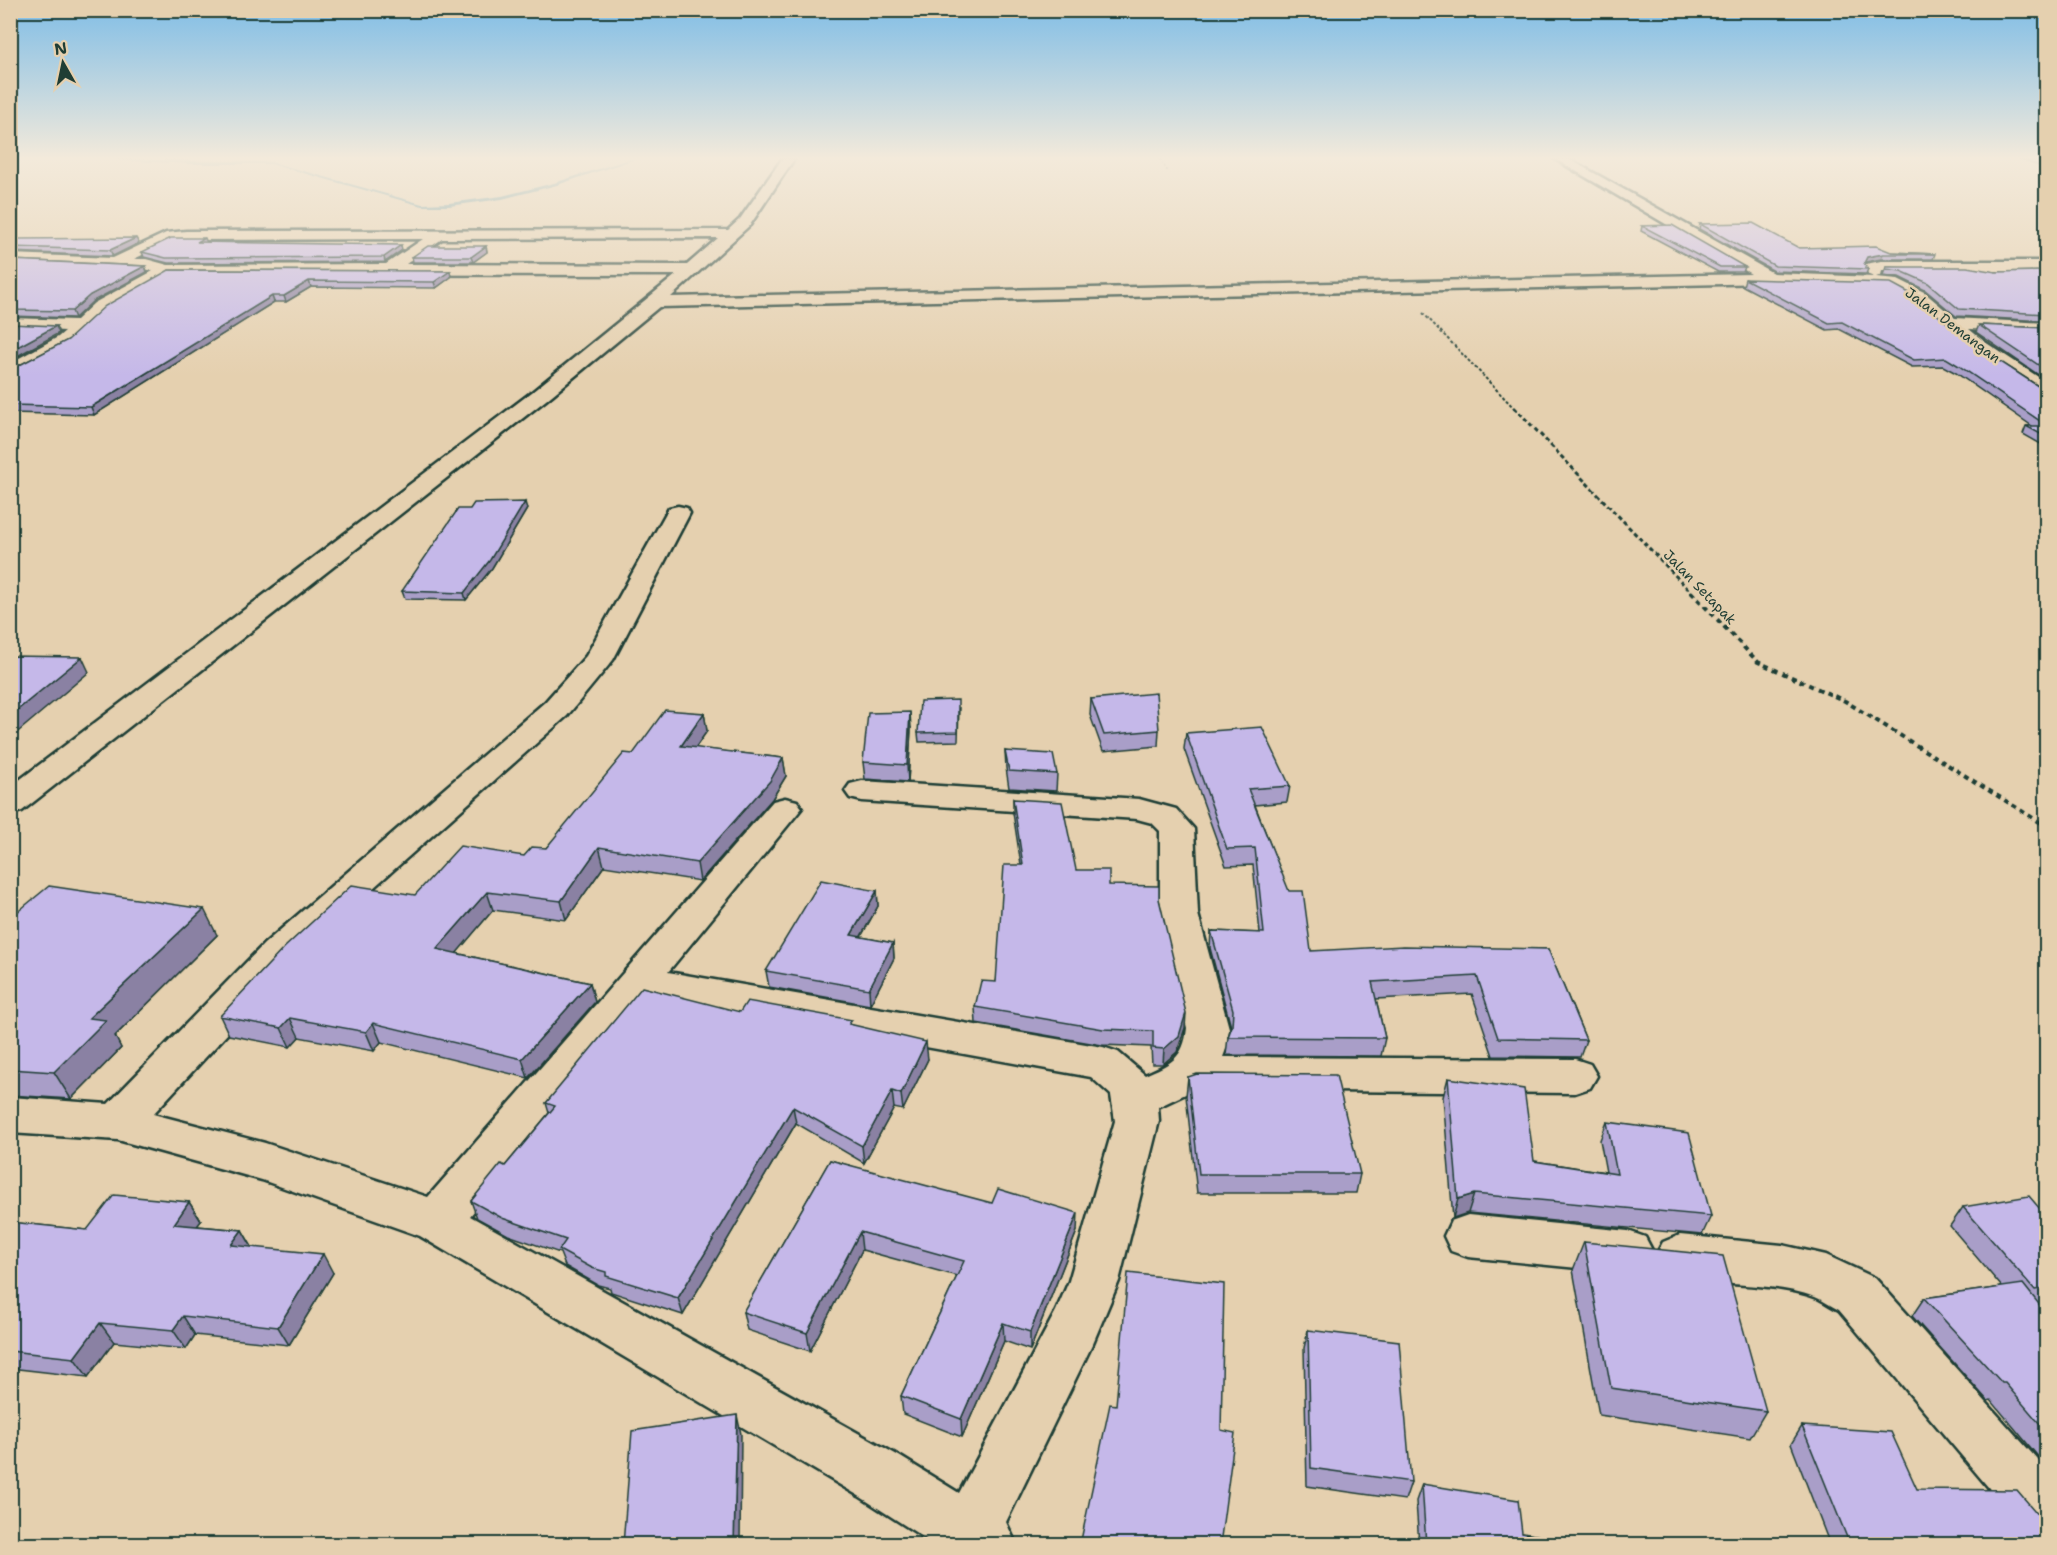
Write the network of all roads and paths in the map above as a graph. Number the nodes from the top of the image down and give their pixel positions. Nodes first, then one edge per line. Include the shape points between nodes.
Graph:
1 (732, 232) edge
2 (1688, 232) edge
3 (729, 234) junction
4 (328, 235) junction
5 (439, 236) junction
6 (10, 260) edge
7 (113, 263) junction
8 (2046, 266) edge
9 (270, 268) junction
10 (389, 269) junction
11 (167, 270) junction
12 (688, 270) junction
13 (1770, 278) junction
14 (1892, 282) junction
15 (1397, 286) junction
16 (654, 302) junction
17 (10, 323) edge
18 (1951, 323) junction
19 (80, 326) junction
20 (2046, 328) edge
21 (30, 361) junction
22 (10, 362) edge
23 (10, 371) edge
24 (2046, 390) edge
25 (678, 513) dead end
26 (862, 791) dead end
27 (10, 804) edge
28 (785, 808) dead end
29 (2046, 826) edge
30 (641, 978) junction
31 (1190, 1073) junction
32 (1575, 1076) dead end
33 (1136, 1098) junction
34 (10, 1115) edge
35 (118, 1122) junction
36 (436, 1221) junction
37 (1468, 1236) dead end
38 (2046, 1512) edge
39 (979, 1539) edge

1 - 3 street
2 - 13 street, Jalan Demangan
3 - 5 street
3 - 12 street
4 - 5 street
4 - 7 street via 171,236
4 - 9 street
5 - 10 street
6 - 7 street
7 - 11 street via 155,265
8 - 14 street via 1872,267
9 - 10 street
9 - 11 street
10 - 12 street
11 - 19 street via 100,307
12 - 16 street
13 - 14 street, Jalan Demangan
13 - 15 street
14 - 18 street, Jalan Demangan via 1918,296
15 - 16 street
15 - 29 path, Jalan Setapak via 1758,662 1845,701
16 - 27 street via 539,396
17 - 19 street
18 - 20 street
18 - 24 street, Jalan Demangan via 1978,346
19 - 21 street via 64,341
21 - 22 street
21 - 23 street
25 - 35 street via 598,660 556,709 278,954
26 - 31 street via 1139,809 1164,816 1177,829 1179,914 1208,1028 1208,1046
28 - 30 street
30 - 33 street via 672,987 1103,1063 1126,1080
30 - 36 street
31 - 32 street
31 - 33 street
33 - 39 street via 1137,1121 1094,1281
34 - 35 street
35 - 36 street via 265,1162
36 - 39 street via 879,1476
37 - 38 street via 1782,1267 1826,1277 1857,1294

